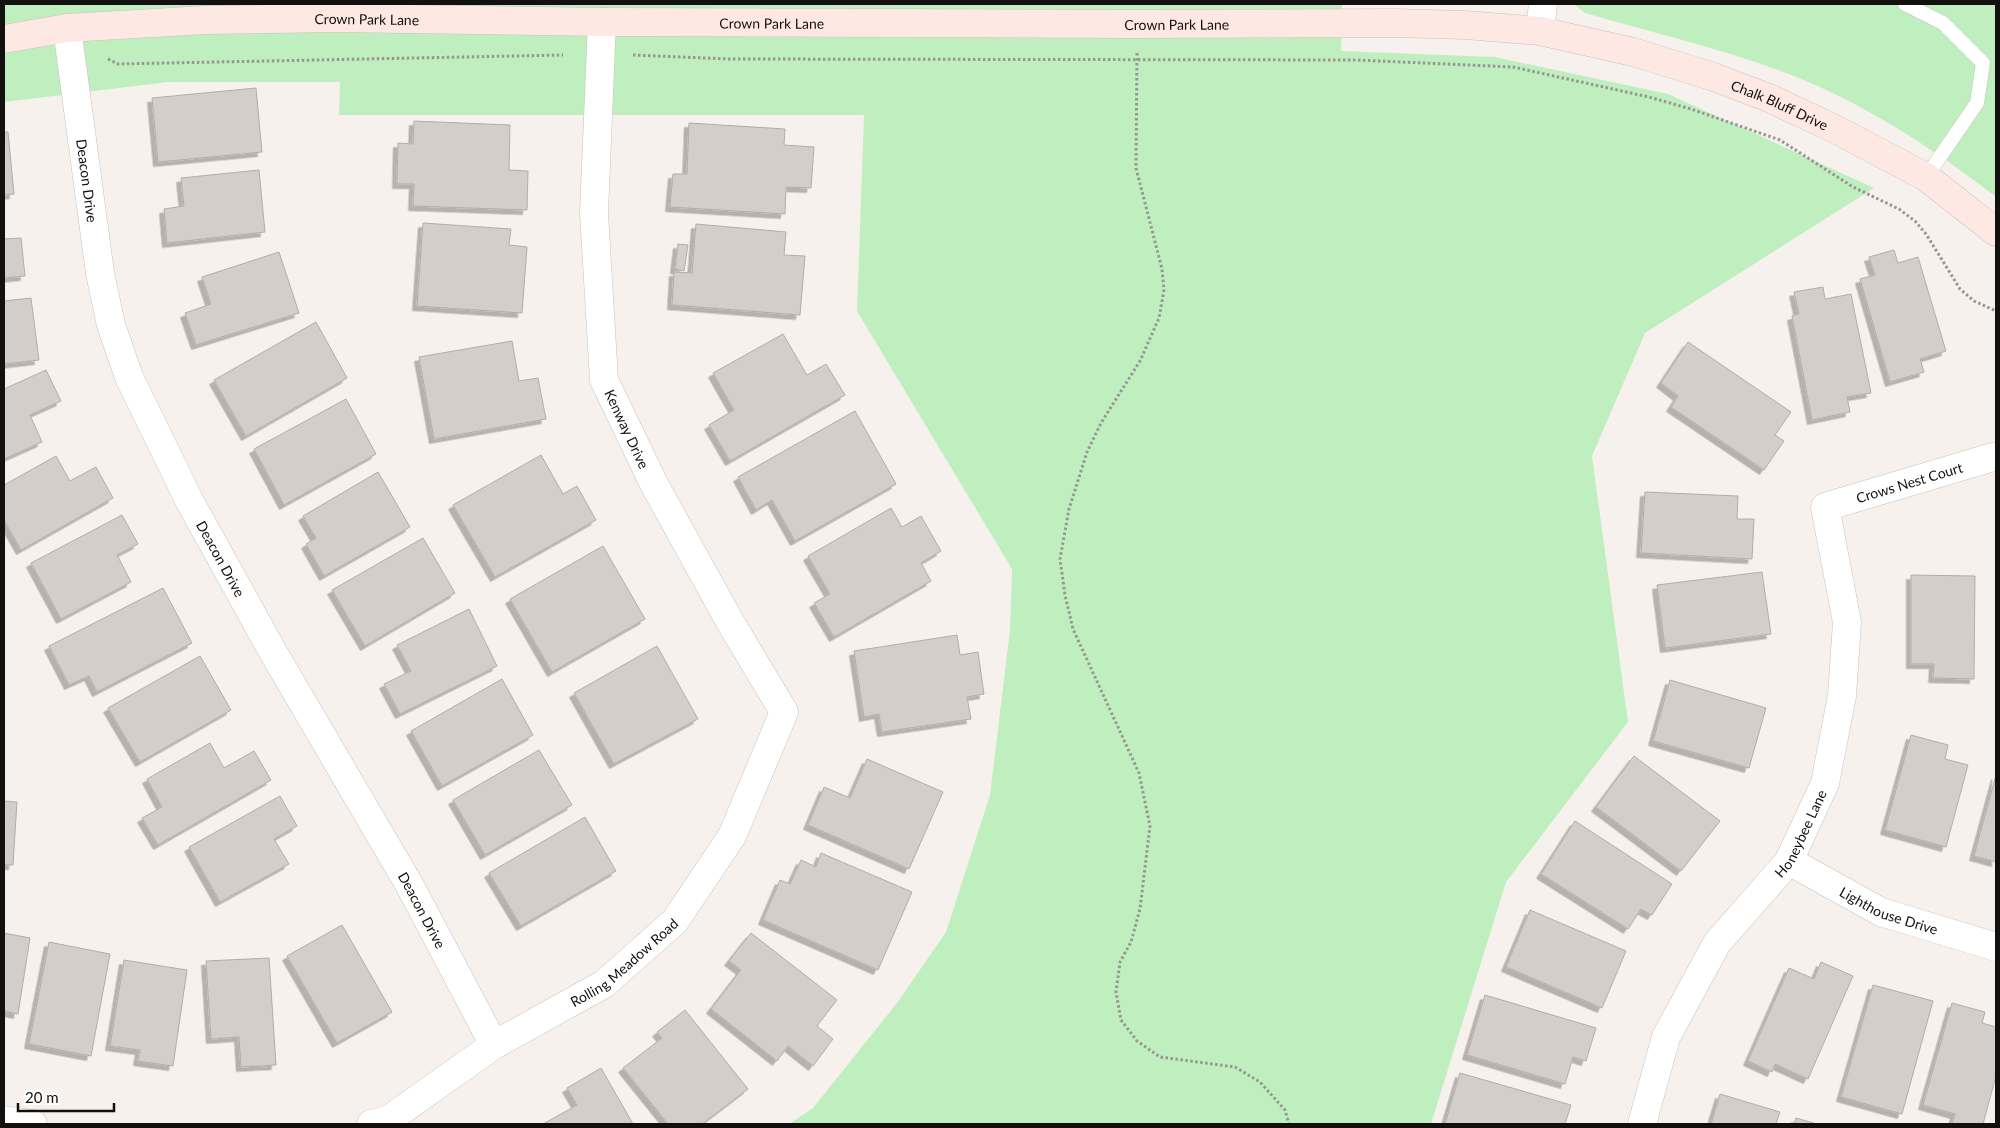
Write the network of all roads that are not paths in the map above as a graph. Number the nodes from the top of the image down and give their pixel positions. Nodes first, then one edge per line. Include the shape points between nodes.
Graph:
1 (1543, 4) edge
2 (1905, 4) edge
3 (336, 11) edge
4 (602, 22) junction
5 (67, 28) junction
6 (1540, 31) junction
7 (4, 39) edge
8 (1926, 177) junction
9 (1996, 232) edge
10 (1992, 457) dead end
11 (1825, 507) joint
12 (784, 712) joint
13 (1789, 861) junction
14 (1996, 947) edge
15 (494, 1046) junction
16 (4, 1120) edge
17 (33, 1124) edge
18 (371, 1124) edge
19 (1642, 1124) edge

1 - 6 street
2 - 8 lane via 1943,23 1983,63 1977,103
3 - 4 street, Crown Park Lane
3 - 5 street, Crown Park Lane
4 - 6 street, Crown Park Lane via 1395,23
4 - 12 street, Kenway Drive via 594,213 604,380 654,484
5 - 7 street, Crown Park Lane
5 - 15 street, Deacon Drive via 100,272 111,325 129,377 190,502 273,652 410,886
6 - 8 street, Chalk Bluff Drive via 1633,52 1769,98
8 - 9 street, Chalk Bluff Drive
10 - 11 street, Crows Nest Court
11 - 13 street, Honeybee Lane via 1847,622 1842,696 1825,784
12 - 15 street, Rolling Meadow Road via 732,836 675,921 604,984
13 - 14 street, Lighthouse Drive via 1881,912
13 - 19 street, Honeybee Lane via 1717,944 1666,1037
15 - 18 street, Rolling Meadow Road via 388,1120
16 - 17 street

